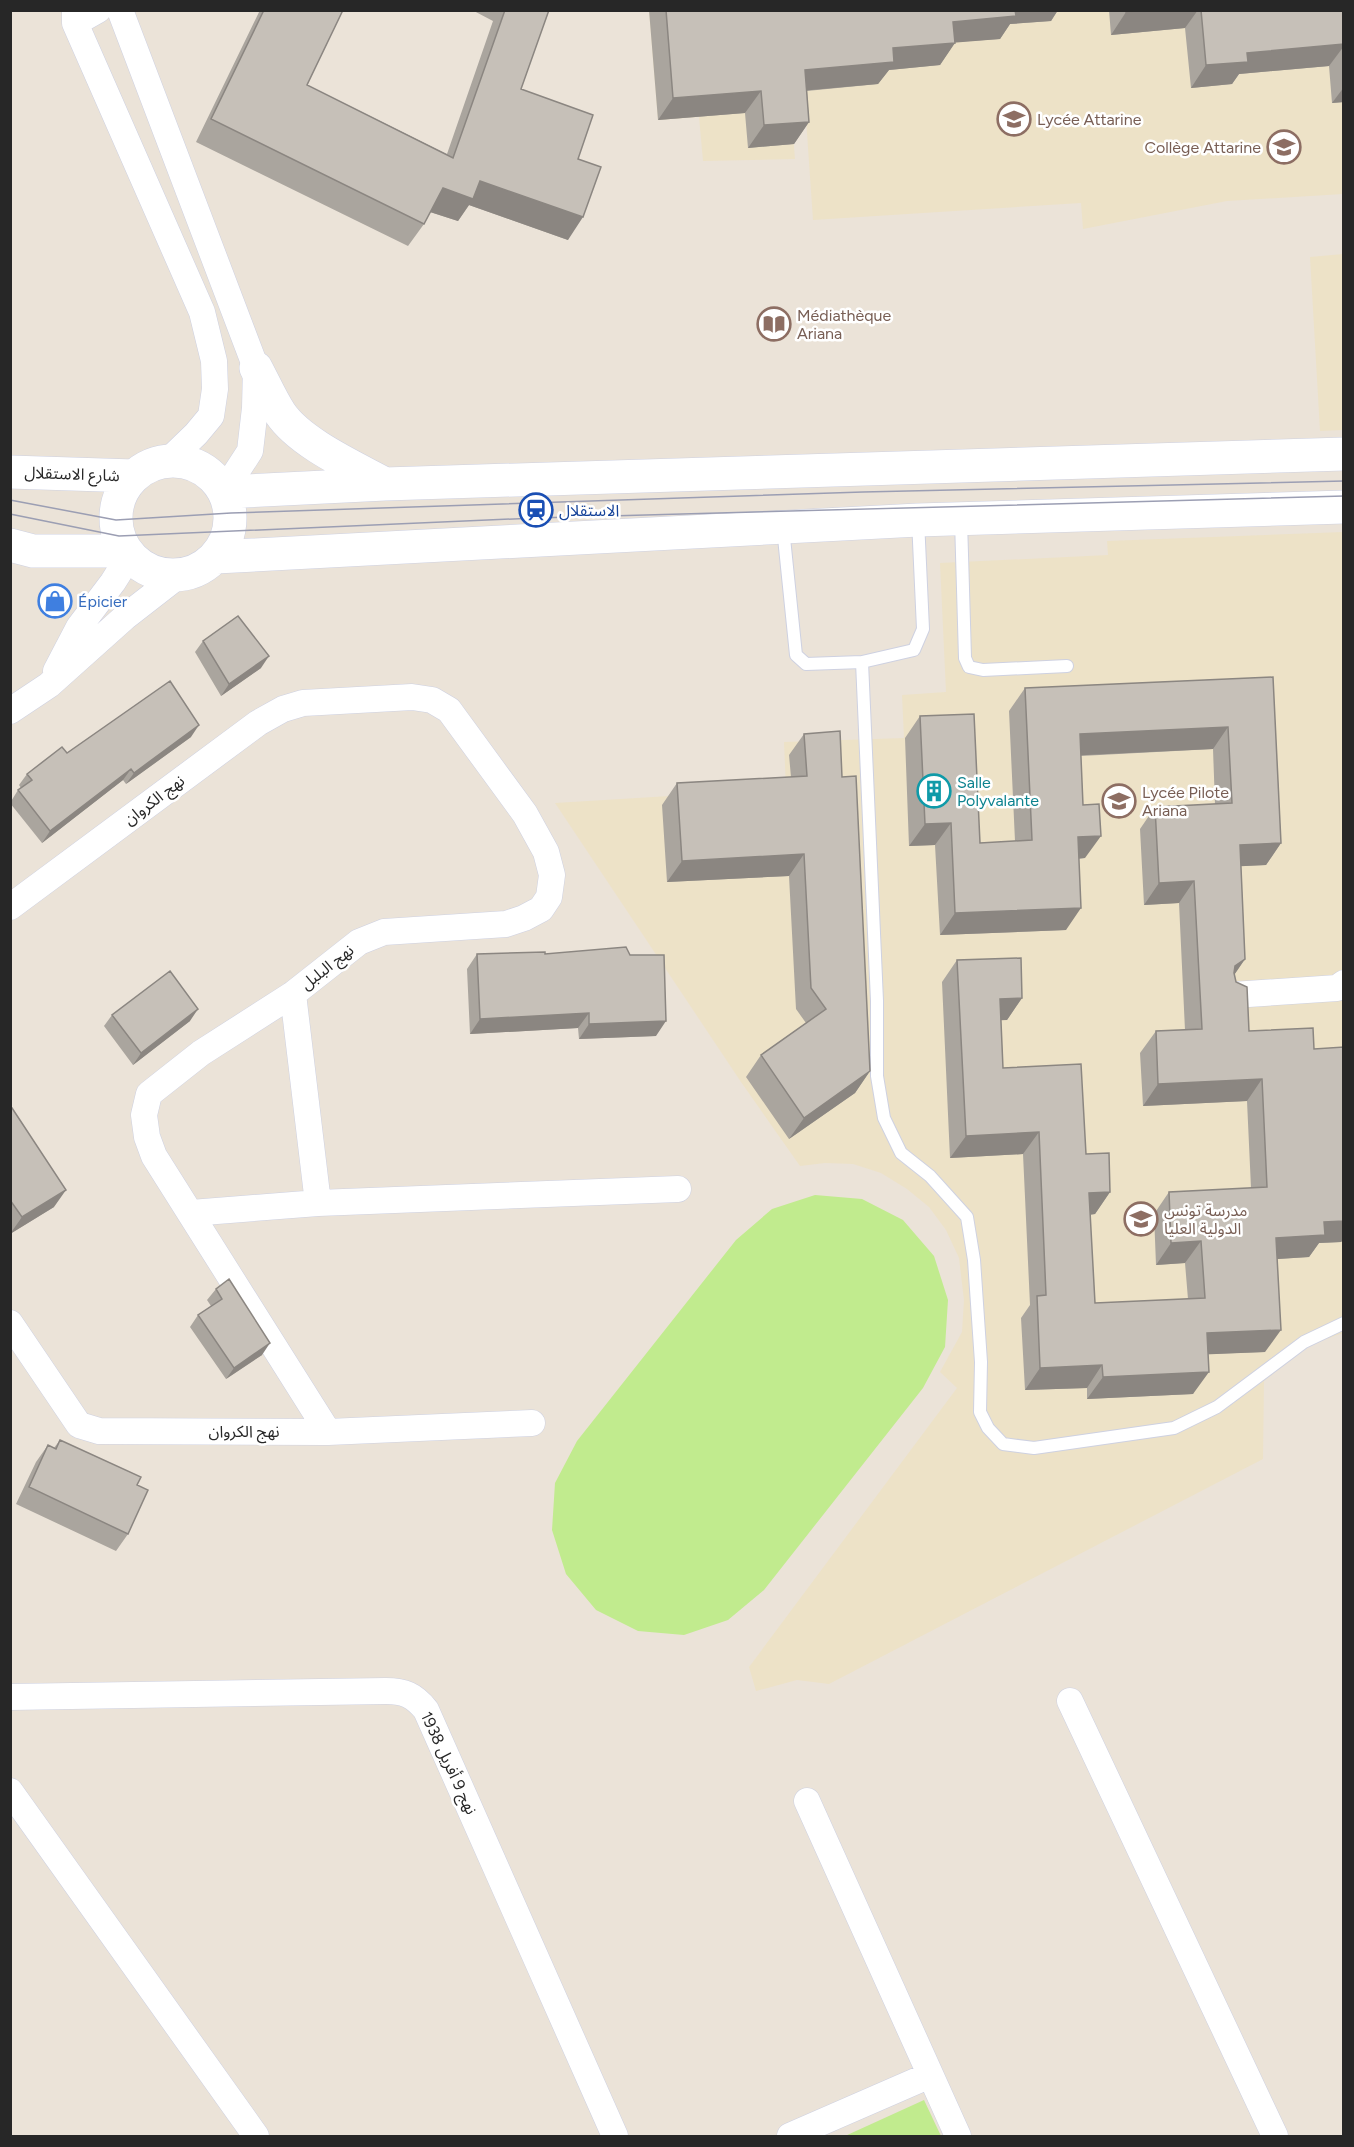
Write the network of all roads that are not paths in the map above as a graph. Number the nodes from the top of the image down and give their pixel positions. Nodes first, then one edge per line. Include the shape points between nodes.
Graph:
1 (98, 10) edge
2 (120, 10) edge
3 (75, 17) edge
4 (256, 368) junction
5 (1344, 454) edge
6 (168, 460) junction
7 (10, 472) edge
8 (134, 476) junction
9 (385, 484) junction
10 (225, 492) junction
11 (1344, 507) edge
12 (961, 519) junction
13 (918, 520) junction
14 (783, 527) junction
15 (10, 545) edge
16 (128, 553) junction
17 (216, 557) junction
18 (179, 575) junction
19 (862, 662) junction
20 (1067, 666) dead end
21 (48, 685) junction
22 (303, 703) joint
23 (10, 711) edge
24 (10, 907) edge
25 (1344, 983) edge
26 (293, 994) junction
27 (1233, 995) edge
28 (678, 1189) dead end
29 (318, 1203) junction
30 (191, 1213) junction
31 (10, 1323) edge
32 (1344, 1323) edge
33 (532, 1423) dead end
34 (328, 1432) junction
35 (10, 1697) edge
36 (1070, 1701) dead end
37 (10, 1791) edge
38 (807, 1801) dead end
39 (930, 2075) junction
40 (256, 2136) edge
41 (615, 2136) edge
42 (790, 2136) edge
43 (958, 2136) edge
44 (1275, 2136) edge

1 - 3 street
2 - 4 street
3 - 6 street via 202,312 214,361 211,416
4 - 9 street via 281,415 304,436
4 - 10 street via 249,451
5 - 9 street
6 - 8 street via 150,465
6 - 10 street via 201,467
7 - 8 street, شارع الاستقلال
8 - 16 street via 124,489 116,520
9 - 10 street
10 - 17 street via 231,513 230,531
11 - 12 street
12 - 13 street
12 - 20 lane via 965,658 969,667
13 - 14 street
13 - 19 lane via 923,629 914,650
14 - 17 street
14 - 19 lane via 796,654 806,664
15 - 16 street via 33,551
16 - 18 street via 152,571
16 - 21 street via 113,582 79,627
17 - 18 street
18 - 21 street
19 - 32 lane via 878,1001 877,1076 884,1118 901,1153 930,1176 967,1217 981,1362 980,1412 988,1428 1003,1444 1034,1448 1174,1428 1217,1407 1304,1342
21 - 23 street
22 - 24 street, نهج الكروان via 258,723
22 - 26 street, نهج البلبل via 412,697 432,700 449,710 525,814 546,852 552,875 549,897 541,909 524,918 506,924 384,932 359,942
25 - 27 street via 1337,988
26 - 29 street
26 - 30 street, نهج البلبل via 201,1053 148,1094 144,1115 147,1137 154,1156
28 - 29 street
29 - 30 street
30 - 34 street, نهج البلبل
31 - 34 street, نهج الكروان via 79,1425 99,1431
33 - 34 street, نهج الكروان
35 - 41 street, نهج 9 أفريل 1938 via 403,1691 417,1699 426,1710
36 - 44 street
37 - 40 street
38 - 39 street
39 - 42 street
39 - 43 street

